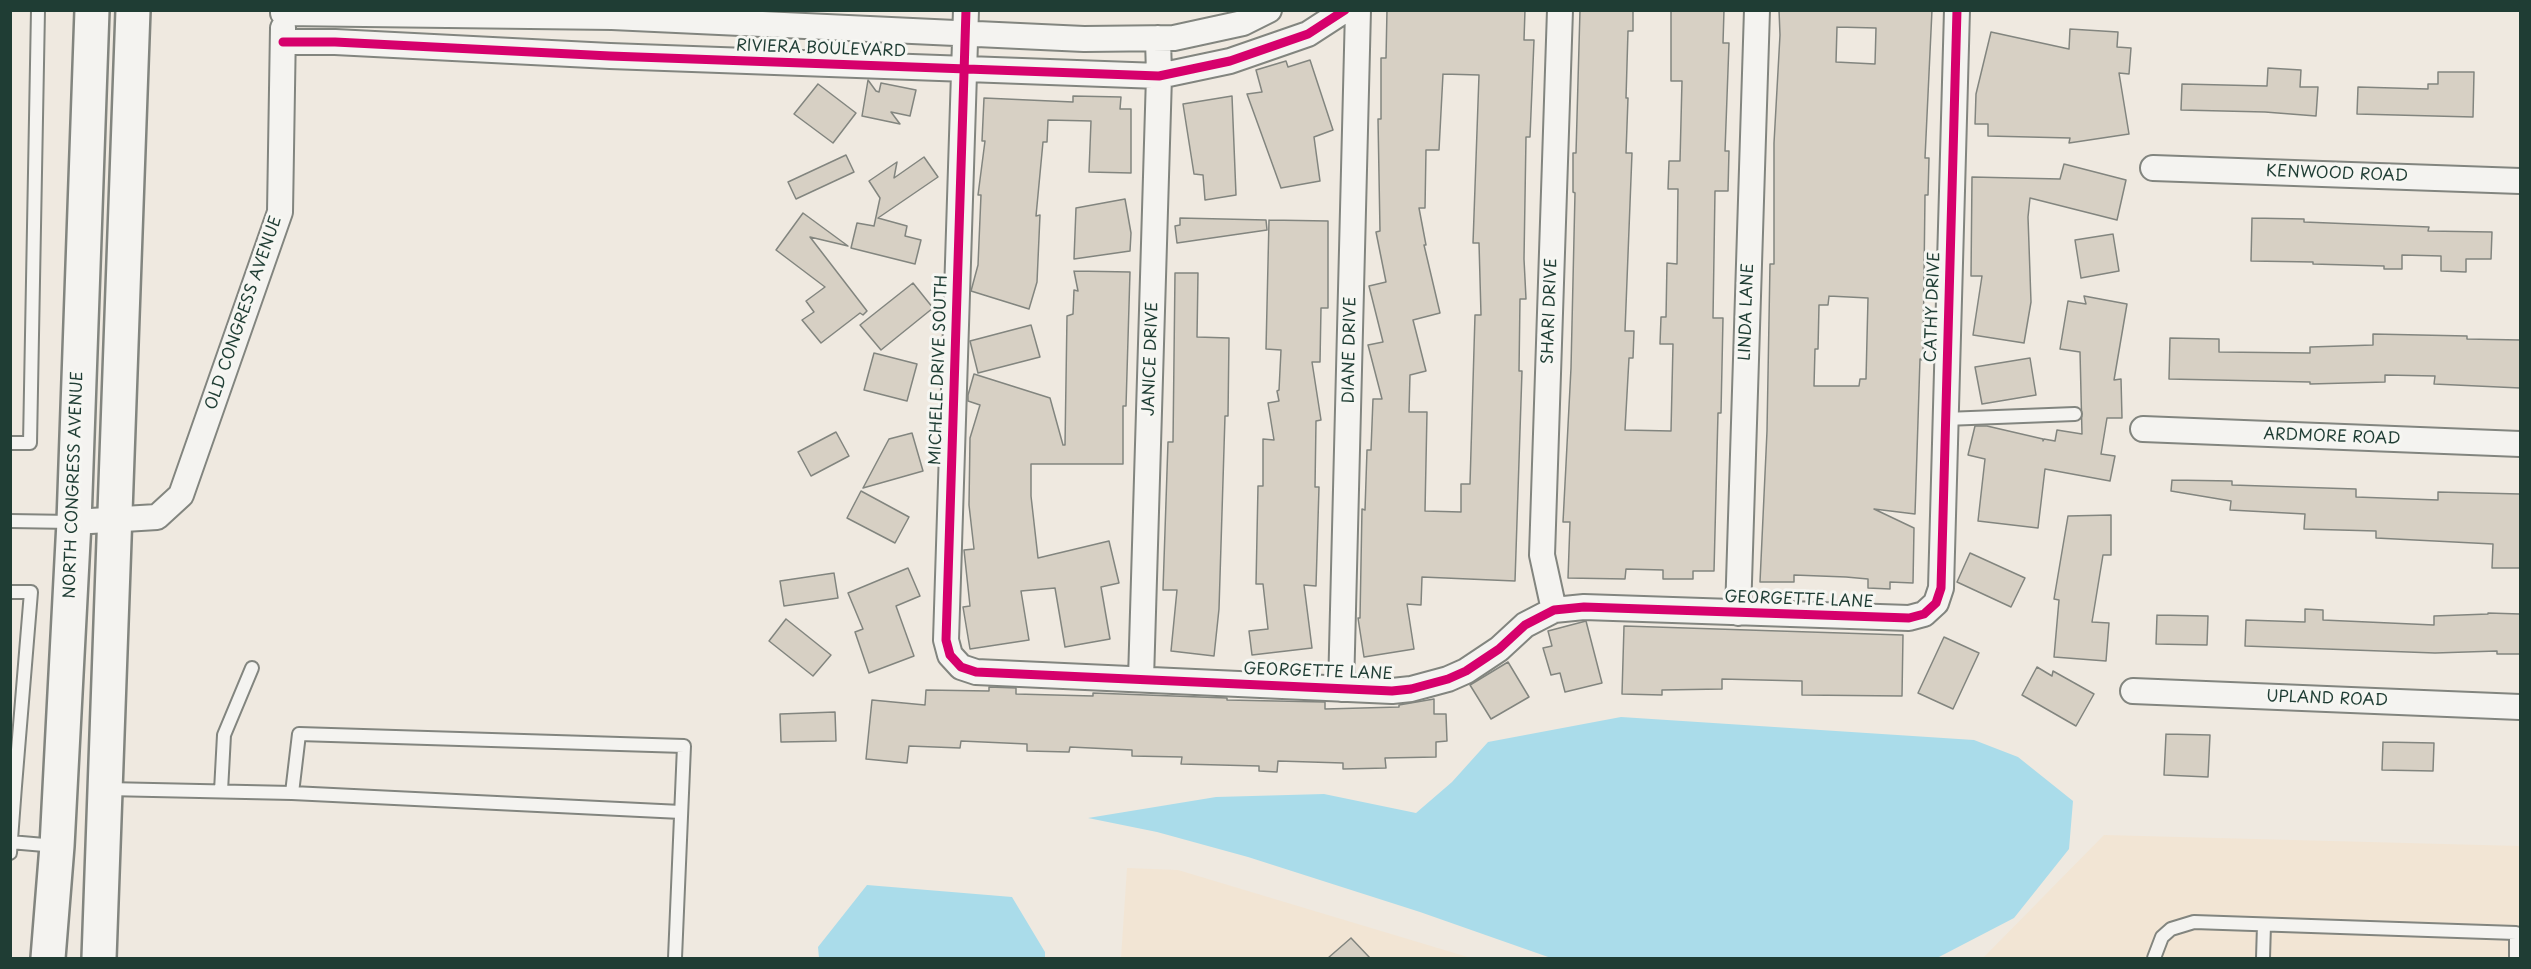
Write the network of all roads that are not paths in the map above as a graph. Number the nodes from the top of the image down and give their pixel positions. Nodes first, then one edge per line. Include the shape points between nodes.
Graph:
1 (38, 10) edge
2 (92, 10) edge
3 (133, 10) edge
4 (1269, 10) edge
5 (1345, 10) edge
6 (1358, 10) edge
7 (1560, 10) edge
8 (1757, 10) edge
9 (1957, 10) edge
10 (283, 11) edge
11 (612, 14) edge
12 (965, 21) edge
13 (1158, 38) junction
14 (283, 42) junction
15 (610, 56) junction
16 (963, 69) junction
17 (1159, 76) junction
18 (2153, 168) dead end
19 (2520, 181) edge
20 (2075, 414) dead end
21 (1945, 419) junction
22 (2143, 429) dead end
23 (10, 443) edge
24 (2520, 444) edge
25 (10, 521) edge
26 (116, 521) junction
27 (74, 522) junction
28 (10, 592) edge
29 (1936, 603) joint
30 (1554, 610) junction
31 (1738, 613) junction
32 (961, 667) joint
33 (252, 668) dead end
34 (1142, 679) junction
35 (1341, 689) junction
36 (2133, 691) dead end
37 (2520, 707) edge
38 (13, 786) edge
39 (107, 789) junction
40 (221, 791) junction
41 (292, 793) junction
42 (681, 812) junction
43 (11, 842) edge
44 (57, 846) junction
45 (10, 853) edge
46 (2264, 925) junction
47 (48, 958) edge
48 (99, 958) edge
49 (675, 958) edge
50 (2154, 958) edge
51 (2263, 958) edge
52 (2516, 958) edge

1 - 23 lane via 30,443
2 - 27 street, NORTH CONGRESS AVENUE
3 - 26 street
4 - 13 street, RIVIERA BOULEVARD via 1243,23
5 - 17 street, RIVIERA BOULEVARD via 1308,34 1230,61
6 - 35 street, DIANE DRIVE
7 - 30 street, SHARI DRIVE via 1542,555
8 - 31 street, LINDA LANE
9 - 21 street, CATHY DRIVE
10 - 11 street, RIVIERA BOULEVARD
10 - 14 street, OLD CONGRESS AVENUE
11 - 12 street, RIVIERA BOULEVARD
11 - 15 street
12 - 13 street, RIVIERA BOULEVARD via 1084,39
12 - 16 street, MICHELE DRIVE SOUTH
13 - 17 street, JANICE DRIVE
14 - 15 street, RIVIERA BOULEVARD
14 - 26 street, OLD CONGRESS AVENUE via 280,212 181,495 157,517
15 - 16 street, RIVIERA BOULEVARD
16 - 17 street, RIVIERA BOULEVARD
16 - 32 street, MICHELE DRIVE SOUTH via 946,640 950,655
17 - 34 street, JANICE DRIVE
18 - 19 street, KENWOOD ROAD
20 - 21 lane
21 - 29 street, CATHY DRIVE via 1941,588
22 - 24 street, ARDMORE ROAD
25 - 27 lane
26 - 27 street, OLD CONGRESS AVENUE
26 - 39 street
27 - 44 street, NORTH CONGRESS AVENUE
28 - 38 lane via 31,592
29 - 31 street, GEORGETTE LANE via 1924,614 1909,618
30 - 31 street, GEORGETTE LANE via 1584,607
30 - 35 street, GEORGETTE LANE via 1525,625 1483,661 1448,679 1392,691
32 - 34 street, GEORGETTE LANE via 976,672
33 - 40 lane via 224,735
34 - 35 street, GEORGETTE LANE
36 - 37 street, UPLAND ROAD
38 - 43 lane
39 - 40 lane
39 - 48 street
40 - 41 lane
41 - 42 lane
41 - 42 lane via 299,734 684,746
42 - 49 lane
43 - 44 lane
43 - 45 lane
44 - 47 street, NORTH CONGRESS AVENUE
46 - 50 lane via 2182,924 2162,938
46 - 51 lane
46 - 52 lane via 2516,933

